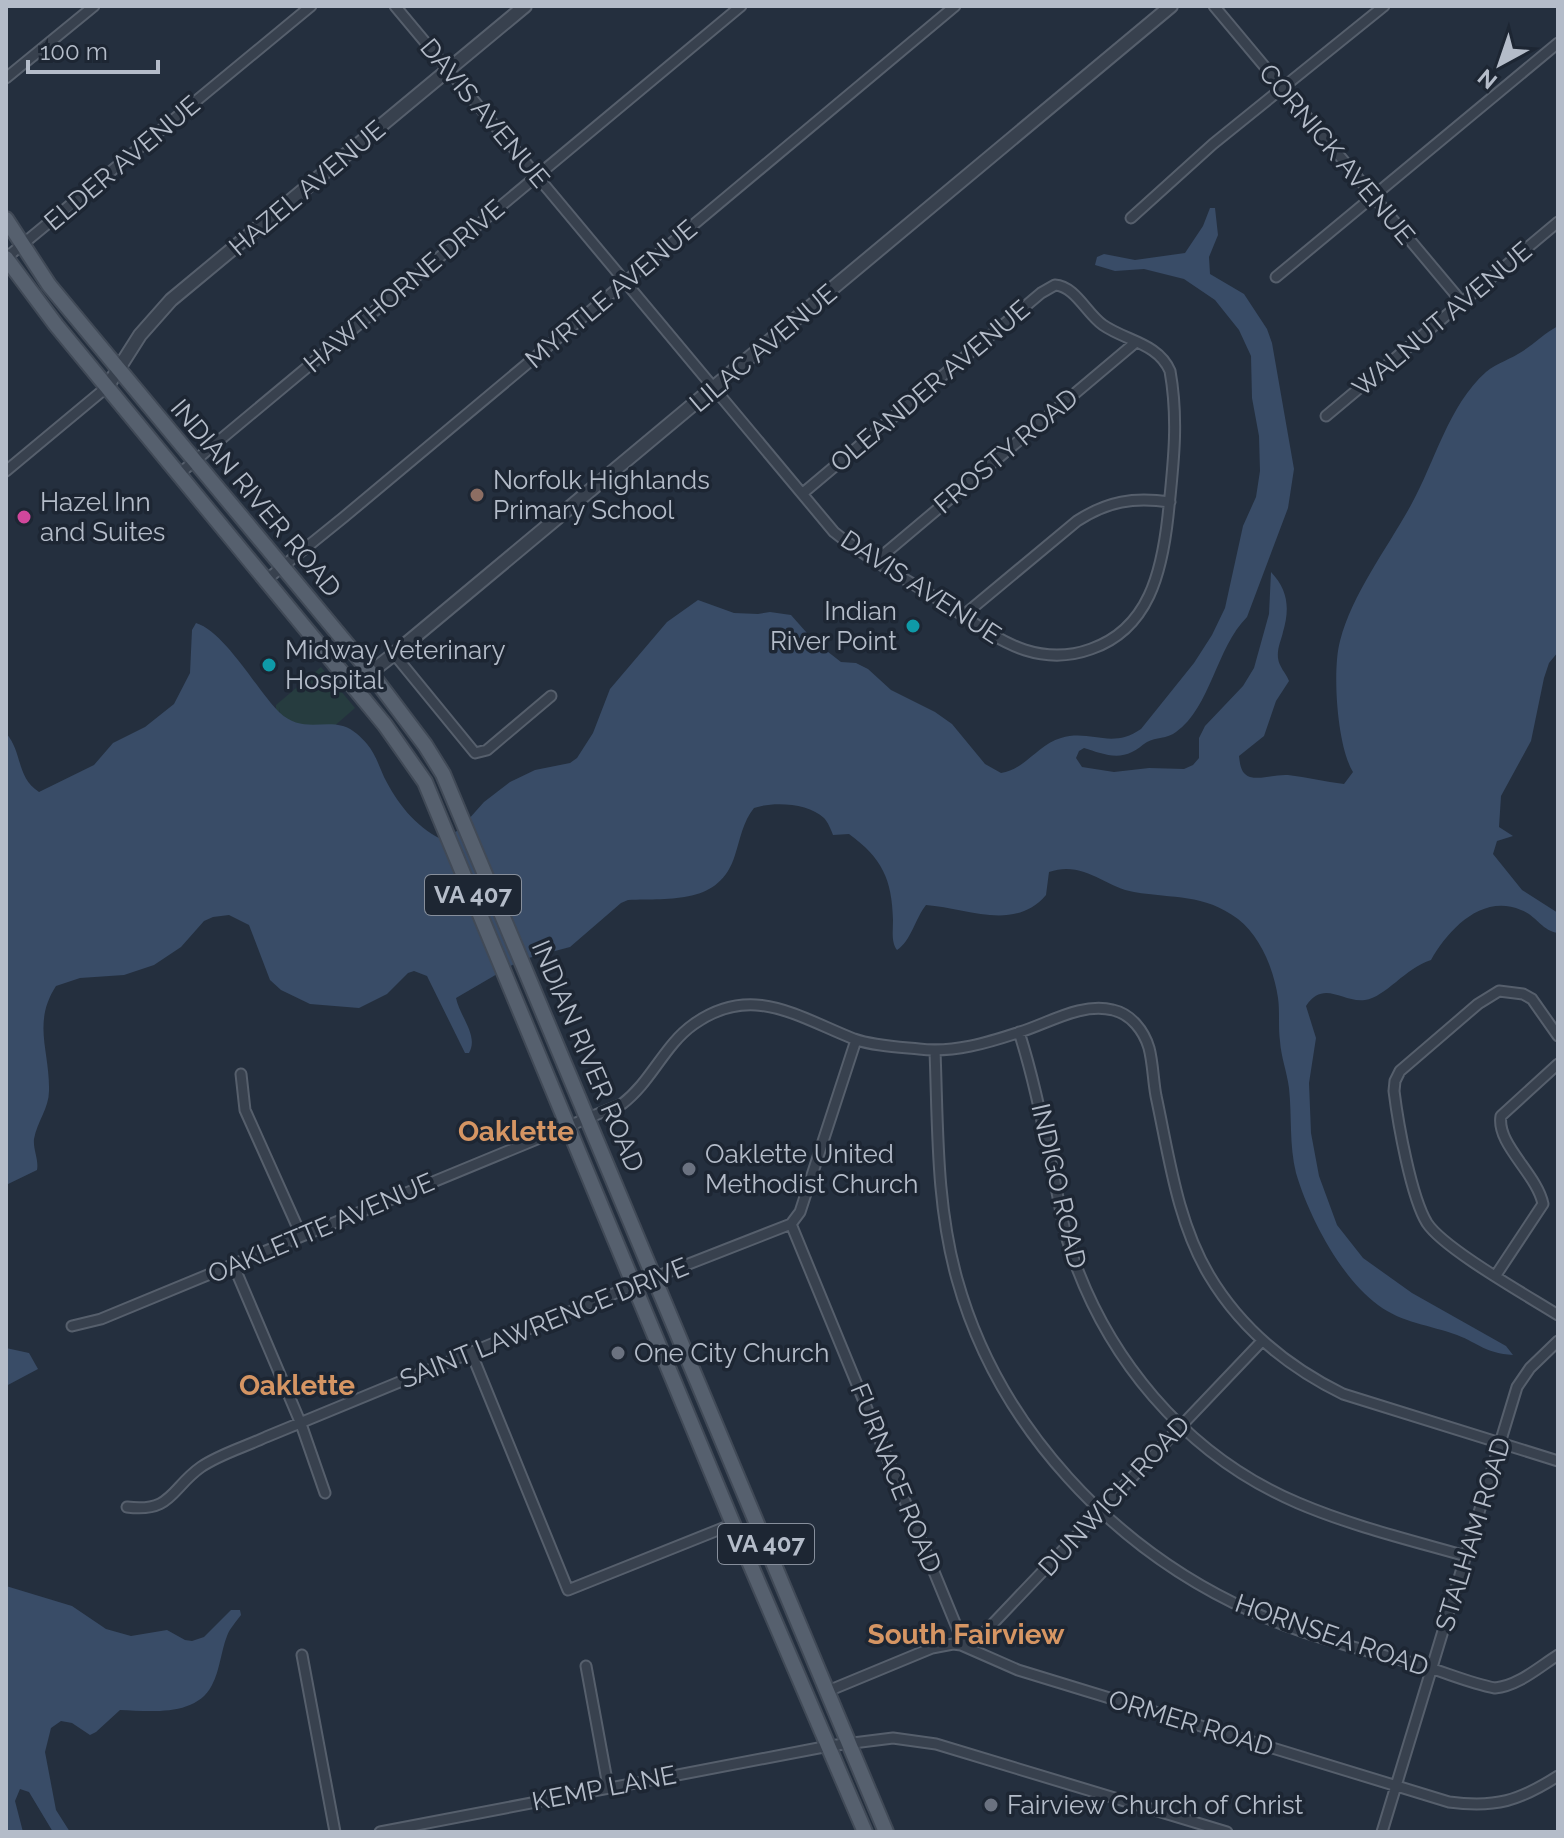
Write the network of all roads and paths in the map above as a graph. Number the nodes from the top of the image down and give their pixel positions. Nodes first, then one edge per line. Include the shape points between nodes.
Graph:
1 (94, 6) edge
2 (311, 6) edge
3 (395, 6) edge
4 (525, 6) edge
5 (741, 6) edge
6 (955, 6) edge
7 (1171, 6) edge
8 (1214, 6) edge
9 (1384, 6) edge
10 (1558, 43) edge
11 (448, 70) junction
12 (6, 78) edge
13 (1283, 89) junction
14 (537, 176) junction
15 (1373, 197) junction
16 (1131, 218) dead end
17 (6, 219) edge
18 (1558, 222) edge
19 (21, 245) junction
20 (6, 258) edge
21 (1276, 277) dead end
22 (626, 282) junction
23 (1060, 284) joint
24 (1461, 301) junction
25 (1136, 342) junction
26 (118, 370) junction
27 (107, 387) junction
28 (715, 388) junction
29 (1326, 416) dead end
30 (194, 462) junction
31 (6, 471) edge
32 (179, 474) junction
33 (803, 493) junction
34 (1170, 502) junction
35 (876, 561) junction
36 (282, 567) junction
37 (266, 580) junction
38 (964, 615) junction
39 (394, 654) junction
40 (370, 672) junction
41 (353, 686) junction
42 (551, 696) dead end
43 (1019, 1032) junction
44 (1558, 1036) edge
45 (856, 1040) junction
46 (935, 1051) junction
47 (1558, 1064) edge
48 (241, 1074) dead end
49 (589, 1118) junction
50 (570, 1127) junction
51 (791, 1224) junction
52 (301, 1235) junction
53 (233, 1264) junction
54 (1496, 1275) junction
55 (654, 1278) junction
56 (635, 1285) junction
57 (1558, 1315) edge
58 (72, 1326) dead end
59 (1262, 1341) junction
60 (1558, 1341) edge
61 (471, 1352) junction
62 (301, 1424) junction
63 (1181, 1426) junction
64 (1500, 1442) junction
65 (1558, 1461) edge
66 (325, 1493) dead end
67 (127, 1507) dead end
68 (1101, 1510) junction
69 (733, 1524) junction
70 (1466, 1556) junction
71 (961, 1645) junction
72 (302, 1655) dead end
73 (1558, 1655) edge
74 (586, 1666) dead end
75 (1432, 1669) junction
76 (828, 1691) junction
77 (850, 1743) junction
78 (829, 1746) junction
79 (1558, 1776) edge
80 (608, 1786) junction
81 (1396, 1786) junction
82 (335, 1832) edge
83 (380, 1832) edge
84 (865, 1832) edge
85 (886, 1832) edge
86 (1227, 1832) edge
87 (1382, 1832) edge

1 - 12 street
2 - 19 street, ELDER AVENUE
3 - 11 street, DAVIS AVENUE
4 - 11 street, HAZEL AVENUE
5 - 14 street, HAWTHORNE DRIVE
6 - 22 street, MYRTLE AVENUE
7 - 28 street, LILAC AVENUE
8 - 13 street, CORNICK AVENUE
9 - 13 street
10 - 15 street
11 - 14 street, DAVIS AVENUE
11 - 26 street, HAZEL AVENUE via 171,300
13 - 15 street, CORNICK AVENUE
13 - 16 street
14 - 22 street, DAVIS AVENUE
14 - 30 street, HAWTHORNE DRIVE
15 - 21 street
15 - 24 street, CORNICK AVENUE
17 - 19 main road, INDIAN RIVER ROAD / VA 407
18 - 24 street, WALNUT AVENUE
19 - 20 street, ELDER AVENUE
19 - 26 main road, INDIAN RIVER ROAD / VA 407
20 - 27 main road, INDIAN RIVER ROAD / VA 407
22 - 28 street, DAVIS AVENUE
22 - 36 street, MYRTLE AVENUE
23 - 25 street, DAVIS AVENUE via 1104,326
23 - 33 street, OLEANDER AVENUE via 1048,287
24 - 29 street, WALNUT AVENUE
25 - 34 street, DAVIS AVENUE via 1161,355 1170,371 1177,443
25 - 35 street, FROSTY ROAD
26 - 27 street, HAZEL AVENUE
26 - 30 main road, INDIAN RIVER ROAD / VA 407
27 - 31 street
27 - 32 main road, INDIAN RIVER ROAD / VA 407
28 - 33 street, DAVIS AVENUE
28 - 39 street, LILAC AVENUE
30 - 32 street, HAWTHORNE DRIVE
30 - 36 main road, INDIAN RIVER ROAD / VA 407
32 - 37 main road, INDIAN RIVER ROAD / VA 407
33 - 35 street, DAVIS AVENUE via 834,532
34 - 38 street via 1133,499 1092,511
34 - 38 street, DAVIS AVENUE via 1164,552 1150,595 1130,626 1102,645 1068,655 1034,652
35 - 38 street, DAVIS AVENUE
36 - 37 street, MYRTLE AVENUE
36 - 40 main road, INDIAN RIVER ROAD / VA 407
37 - 41 main road, INDIAN RIVER ROAD / VA 407
39 - 40 street, LILAC AVENUE
39 - 42 street via 475,753 487,750
40 - 41 street, LILAC AVENUE
40 - 49 main road, INDIAN RIVER ROAD / VA 407 via 443,774
41 - 50 main road, INDIAN RIVER ROAD / VA 407 via 425,782
43 - 46 street, OAKLETTE AVENUE
43 - 59 street, OAKLETTE AVENUE via 1091,1008 1119,1012 1136,1024 1149,1047 1175,1185 1195,1247 1219,1290
43 - 63 street, INDIGO ROAD via 1063,1225 1082,1283 1123,1359
44 - 54 street via 1532,999 1499,991 1400,1071 1395,1081 1397,1112 1422,1213 1439,1236
45 - 46 street, OAKLETTE AVENUE
45 - 49 street, OAKLETTE AVENUE via 777,1007 723,1009 678,1037 638,1091
45 - 51 street via 800,1212
46 - 68 street, HORNSEA ROAD via 941,1203 967,1312 1015,1410
47 - 54 street via 1501,1116 1501,1130 1543,1204
48 - 52 street via 245,1110
49 - 50 street, OAKLETTE AVENUE
49 - 55 main road, INDIAN RIVER ROAD / VA 407
50 - 52 street, OAKLETTE AVENUE
50 - 56 main road, INDIAN RIVER ROAD / VA 407
51 - 55 street, SAINT LAWRENCE DRIVE
51 - 71 street, FURNACE ROAD
52 - 53 street, OAKLETTE AVENUE
53 - 58 street, OAKLETTE AVENUE
53 - 62 street
54 - 57 street
55 - 56 street, SAINT LAWRENCE DRIVE
55 - 76 main road, INDIAN RIVER ROAD / VA 407
56 - 61 street, SAINT LAWRENCE DRIVE
56 - 69 main road, INDIAN RIVER ROAD / VA 407
59 - 63 street, DUNWICH ROAD
59 - 64 street, OAKLETTE AVENUE via 1302,1372 1343,1394
60 - 64 street, STALHAM ROAD via 1522,1378
61 - 62 street, SAINT LAWRENCE DRIVE
61 - 69 street via 568,1590
62 - 66 street
62 - 67 street, SAINT LAWRENCE DRIVE via 205,1465 153,1508
63 - 68 street, DUNWICH ROAD
63 - 70 street, INDIGO ROAD via 1239,1473 1296,1502
64 - 65 street, OAKLETTE AVENUE
64 - 70 street, STALHAM ROAD
68 - 71 street, DUNWICH ROAD via 984,1633
68 - 75 street, HORNSEA ROAD via 1182,1575 1241,1607
69 - 78 main road, INDIAN RIVER ROAD / VA 407
70 - 75 street, STALHAM ROAD
71 - 76 street via 932,1648
71 - 81 street, ORMER ROAD via 1018,1670
72 - 82 street
73 - 75 street, HORNSEA ROAD via 1504,1687
74 - 80 street
75 - 81 street, STALHAM ROAD
76 - 77 main road, INDIAN RIVER ROAD / VA 407
77 - 78 street, KEMP LANE
77 - 85 main road, INDIAN RIVER ROAD / VA 407
77 - 86 street, KEMP LANE via 922,1740
78 - 80 street, KEMP LANE
78 - 84 main road, INDIAN RIVER ROAD / VA 407
79 - 81 street, ORMER ROAD via 1521,1797 1485,1805 1449,1802
80 - 83 street, KEMP LANE
81 - 87 street, STALHAM ROAD

